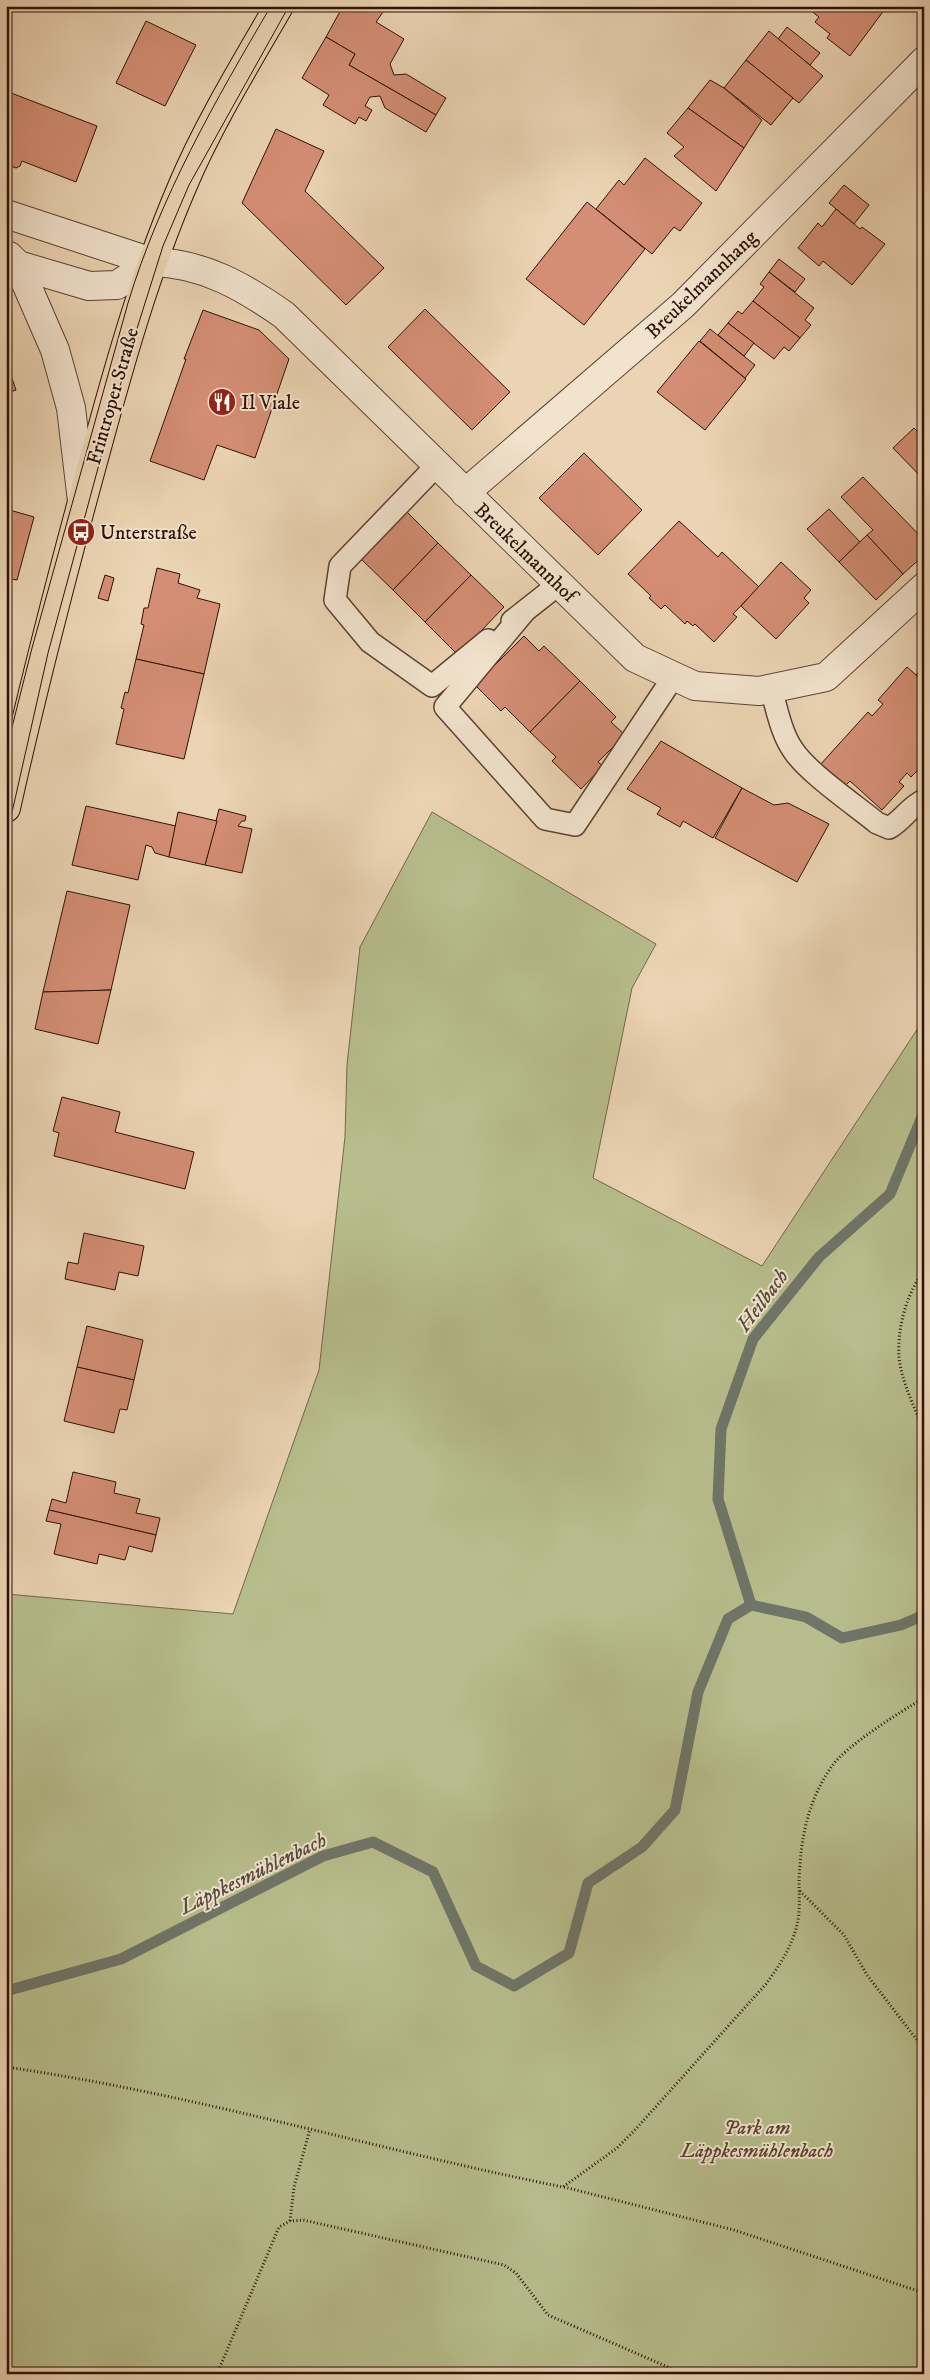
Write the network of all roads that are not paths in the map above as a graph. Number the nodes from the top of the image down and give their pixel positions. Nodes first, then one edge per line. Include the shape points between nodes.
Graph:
1 (279, 6) edge
2 (924, 61) edge
3 (6, 214) edge
4 (12, 259) edge
5 (152, 262) junction
6 (437, 465) junction
7 (465, 493) junction
8 (82, 501) junction
9 (559, 584) junction
10 (924, 587) edge
11 (524, 612) junction
12 (674, 676) junction
13 (771, 689) junction
14 (924, 800) edge
15 (6, 808) edge

1 - 5 main road, Frintroper Straße via 182,186
2 - 7 street, Breukelmannhang via 683,305
3 - 5 street
4 - 5 street via 89,286 116,285
4 - 8 street via 55,350 71,408
5 - 6 street, Breukelmannhof via 194,268 222,277 284,315
5 - 8 main road, Frintroper Straße
6 - 7 street, Breukelmannhof
6 - 11 lane via 340,566 335,600 370,642 432,686
7 - 9 street, Breukelmannhof
8 - 15 main road, Frintroper Straße via 42,651
9 - 11 lane
9 - 12 street, Breukelmannhof via 635,658
10 - 13 street, Breukelmannhof via 826,677
11 - 12 lane via 445,707 545,819 575,825
12 - 13 street, Breukelmannhof via 695,686
13 - 14 lane via 793,750 877,823 889,828 900,822 908,809

